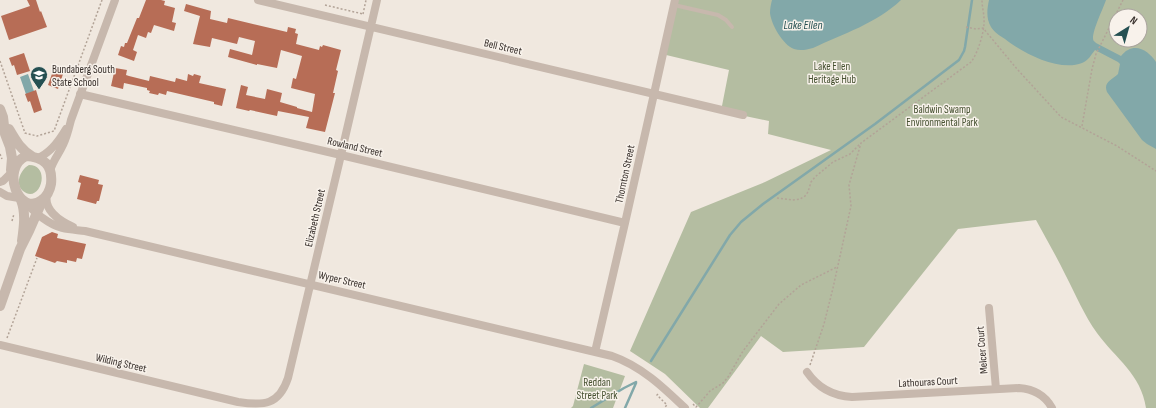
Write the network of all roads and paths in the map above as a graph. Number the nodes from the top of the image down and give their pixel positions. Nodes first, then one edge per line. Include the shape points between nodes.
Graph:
1 (102, 0) edge
2 (115, 0) edge
3 (258, 0) edge
4 (366, 0) edge
5 (377, 0) edge
6 (982, 0) edge
7 (1123, 0) edge
8 (675, 3) edge
9 (325, 5) dead end
10 (371, 27) junction
11 (732, 27) dead end
12 (966, 27) dead end
13 (983, 28) junction
14 (0, 62) edge
15 (80, 94) junction
16 (654, 94) junction
17 (1, 113) edge
18 (743, 115) dead end
19 (71, 120) junction
20 (1082, 127) junction
21 (861, 143) junction
22 (342, 155) junction
23 (35, 157) junction
24 (50, 170) junction
25 (1156, 171) edge
26 (11, 172) junction
27 (0, 182) edge
28 (0, 192) edge
29 (45, 197) junction
30 (777, 198) dead end
31 (21, 200) junction
32 (14, 211) dead end
33 (37, 213) junction
34 (12, 221) dead end
35 (625, 223) junction
36 (54, 225) junction
37 (85, 231) junction
38 (30, 232) junction
39 (20, 249) junction
40 (37, 258) dead end
41 (838, 266) junction
42 (311, 284) junction
43 (0, 306) edge
44 (989, 308) dead end
45 (7, 339) dead end
46 (0, 345) edge
47 (595, 352) junction
48 (807, 372) joint
49 (659, 388) junction
50 (996, 389) junction
51 (238, 402) joint
52 (688, 405) edge
53 (664, 408) edge
54 (1052, 408) edge

1 - 14 path via 54,131 37,136 25,133
2 - 15 street
3 - 10 street, Bell Street
4 - 9 path via 363,15
5 - 10 street, Elizabeth Street
6 - 13 path
7 - 20 path via 1096,54
8 - 11 lane via 718,15
8 - 16 street, Thornton Street
10 - 16 street, Bell Street
10 - 22 street, Elizabeth Street
12 - 13 path
13 - 20 path via 1061,116
13 - 21 path via 971,62
15 - 19 street
15 - 22 street, Rowland Street
16 - 18 street, Bell Street
16 - 35 street, Thornton Street
17 - 23 street via 14,140
17 - 26 street via 12,158
19 - 23 street via 56,143 45,154
19 - 24 street via 65,141
20 - 25 path
21 - 30 path via 850,154 833,162 815,177 805,196 792,200
21 - 41 path via 849,185 851,206
22 - 35 street, Rowland Street
22 - 42 street, Elizabeth Street
23 - 24 street via 45,162
23 - 26 street via 21,158 13,165
24 - 29 street via 51,182
26 - 27 street via 7,179
26 - 31 street via 10,187
28 - 31 street
29 - 31 street via 34,203
29 - 33 street
29 - 37 street, Wyper Street via 49,210 55,216 64,223
31 - 33 street, Wyper Street
31 - 39 street via 24,219
32 - 34 path
33 - 36 street, Wyper Street
33 - 38 street
35 - 47 street, Thornton Street
36 - 37 street, Wyper Street
36 - 38 street via 38,225
37 - 42 street, Wyper Street
38 - 39 street
39 - 43 street
40 - 45 path
41 - 48 path via 824,324
41 - 52 path via 801,285 779,304 743,351 723,383 710,391 696,407
42 - 47 street, Wyper Street
42 - 51 street, Elizabeth Street via 283,392 265,403
44 - 50 street, Melcer Court
46 - 51 street, Wilding Street
47 - 49 street, Wyper Street via 626,361 645,373
48 - 50 street, Lathouras Court via 827,391 844,397
49 - 52 street, Wyper Street
49 - 53 path via 657,395 667,405
50 - 54 street, Lathouras Court via 1019,388 1034,391

